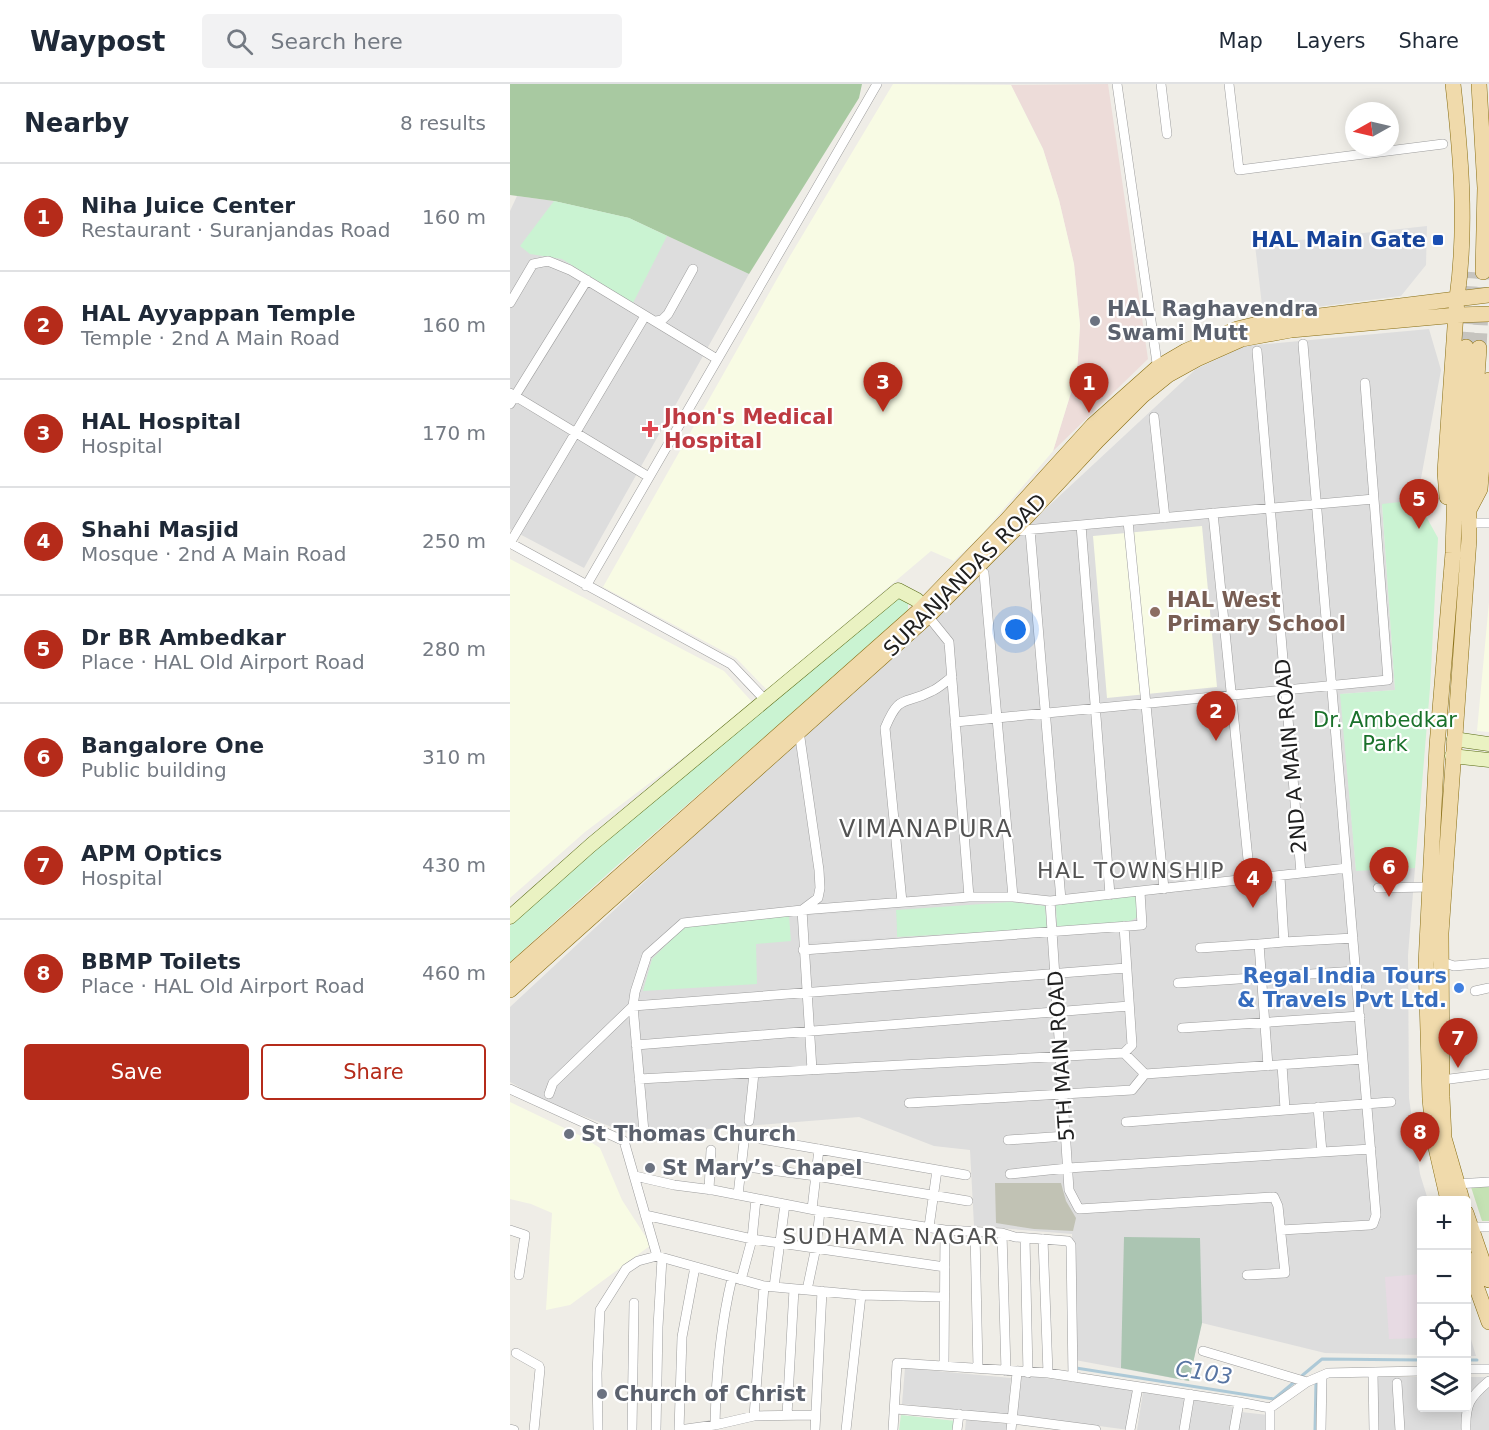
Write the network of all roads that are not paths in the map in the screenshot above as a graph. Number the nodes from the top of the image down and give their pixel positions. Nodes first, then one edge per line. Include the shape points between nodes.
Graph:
1 (877, 84) edge
2 (1117, 84) edge
3 (1161, 84) edge
4 (1229, 84) edge
5 (1453, 84) edge
6 (1463, 84) edge
7 (1479, 84) edge
8 (1167, 134) dead end
9 (1443, 144) dead end
10 (693, 268) dead end
11 (587, 280) junction
12 (1489, 295) edge
13 (1457, 298) junction
14 (510, 303) edge
15 (1489, 314) edge
16 (1457, 315) junction
17 (645, 316) junction
18 (656, 321) junction
19 (1303, 344) dead end
20 (1473, 348) tunnel mouth
21 (1257, 351) dead end
22 (717, 359) junction
23 (1159, 374) junction
24 (1489, 380) edge
25 (1365, 382) dead end
26 (512, 398) edge
27 (1154, 417) dead end
28 (575, 432) junction
29 (649, 477) junction
30 (1485, 488) edge
31 (1374, 499) junction
32 (1317, 504) junction
33 (1271, 508) junction
34 (1213, 513) junction
35 (1165, 518) junction
36 (1464, 519) junction
37 (1128, 521) junction
38 (1489, 523) edge
39 (1081, 525) junction
40 (1009, 526) junction
41 (1030, 530) junction
42 (510, 543) edge
43 (984, 573) dead end
44 (586, 586) junction
45 (925, 612) junction
46 (952, 677) junction
47 (1332, 686) junction
48 (1286, 690) junction
49 (1231, 695) junction
50 (766, 701) junction
51 (1145, 704) junction
52 (1096, 708) junction
53 (1045, 713) junction
54 (997, 718) junction
55 (955, 722) junction
56 (799, 731) junction
57 (1454, 739) junction
58 (1489, 744) edge
59 (1452, 756) junction
60 (1489, 760) edge
61 (1347, 868) junction
62 (1301, 873) junction
63 (1280, 877) junction
64 (1250, 879) junction
65 (1429, 887) junction
66 (1378, 888) dead end
67 (1164, 889) junction
68 (1140, 892) junction
69 (1110, 895) junction
70 (969, 897) junction
71 (1013, 897) junction
72 (1060, 900) junction
73 (1050, 901) junction
74 (902, 902) junction
75 (802, 910) junction
76 (510, 917) edge
77 (1124, 926) junction
78 (1052, 932) junction
79 (1353, 938) junction
80 (1284, 942) junction
81 (1260, 944) junction
82 (1200, 948) dead end
83 (803, 950) junction
84 (1489, 963) edge
85 (1441, 964) junction
86 (1126, 968) junction
87 (1356, 971) junction
88 (510, 973) edge
89 (1055, 973) junction
90 (1262, 978) junction
91 (1178, 983) dead end
92 (1489, 988) edge
93 (510, 990) edge
94 (1475, 991) dead end
95 (806, 992) junction
96 (633, 1006) junction
97 (1129, 1006) junction
98 (1058, 1012) junction
99 (1360, 1016) junction
100 (1265, 1022) junction
101 (1182, 1028) dead end
102 (809, 1032) junction
103 (636, 1046) junction
104 (1124, 1053) junction
105 (1061, 1056) junction
106 (1363, 1059) junction
107 (1282, 1065) junction
108 (1268, 1066) junction
109 (812, 1070) junction
110 (754, 1073) junction
111 (1145, 1074) junction
112 (1489, 1074) edge
113 (639, 1079) junction
114 (1442, 1080) junction
115 (510, 1089) edge
116 (549, 1094) dead end
117 (1063, 1094) junction
118 (1391, 1102) dead end
119 (909, 1103) dead end
120 (1367, 1104) junction
121 (1318, 1107) junction
122 (1285, 1109) junction
123 (749, 1121) dead end
124 (1126, 1122) dead end
125 (644, 1132) dead end
126 (1066, 1136) junction
127 (761, 1139) dead end
128 (1439, 1139) junction
129 (1008, 1140) dead end
130 (744, 1142) dead end
131 (819, 1149) junction
132 (1371, 1149) junction
133 (711, 1150) dead end
134 (1322, 1152) junction
135 (740, 1166) junction
136 (1068, 1168) junction
137 (937, 1170) junction
138 (1011, 1174) dead end
139 (966, 1175) dead end
140 (634, 1176) junction
141 (816, 1176) junction
142 (1489, 1182) edge
143 (1456, 1184) junction
144 (709, 1190) junction
145 (738, 1195) junction
146 (933, 1196) junction
147 (1447, 1196) edge
148 (1460, 1196) edge
149 (756, 1199) junction
150 (968, 1201) dead end
151 (785, 1204) junction
152 (816, 1210) junction
153 (645, 1215) junction
154 (1471, 1221) edge
155 (1471, 1226) edge
156 (929, 1227) junction
157 (1489, 1227) edge
158 (510, 1230) edge
159 (945, 1230) junction
160 (1281, 1230) junction
161 (975, 1232) junction
162 (1002, 1233) junction
163 (1025, 1238) junction
164 (752, 1239) junction
165 (1043, 1239) junction
166 (780, 1244) junction
167 (816, 1247) junction
168 (660, 1257) junction
169 (695, 1267) junction
170 (945, 1267) junction
171 (1471, 1270) edge
172 (519, 1275) dead end
173 (1247, 1275) dead end
174 (736, 1279) junction
175 (1489, 1280) edge
176 (764, 1286) junction
177 (774, 1287) junction
178 (794, 1289) junction
179 (807, 1290) junction
180 (822, 1291) junction
181 (861, 1295) junction
182 (944, 1297) junction
183 (634, 1303) dead end
184 (1489, 1322) edge
185 (1203, 1351) dead end
186 (516, 1353) dead end
187 (944, 1365) junction
188 (978, 1368) junction
189 (1489, 1368) edge
190 (1471, 1370) edge
191 (1006, 1371) junction
192 (1417, 1371) edge
193 (1017, 1372) junction
194 (1028, 1373) junction
195 (1048, 1373) junction
196 (1373, 1373) junction
197 (1322, 1376) junction
198 (1073, 1377) junction
199 (1489, 1381) edge
200 (1307, 1382) junction
201 (1397, 1383) dead end
202 (1138, 1388) junction
203 (1190, 1394) junction
204 (1239, 1402) junction
205 (1270, 1408) junction
206 (896, 1409) junction
207 (959, 1414) junction
208 (788, 1415) junction
209 (754, 1416) junction
210 (815, 1416) junction
211 (1011, 1419) junction
212 (715, 1425) junction
213 (534, 1430) edge
214 (598, 1430) edge
215 (632, 1430) edge
216 (656, 1430) edge
217 (679, 1430) edge
218 (815, 1430) edge
219 (846, 1430) edge
220 (893, 1430) edge
221 (957, 1430) edge
222 (1011, 1430) edge
223 (1096, 1430) edge
224 (1130, 1430) edge
225 (1184, 1430) edge
226 (1234, 1430) edge
227 (1270, 1430) edge
228 (1321, 1430) edge
229 (1374, 1430) edge
230 (1400, 1430) edge
231 (1467, 1430) edge

1 - 22 street
2 - 23 street
3 - 8 street
4 - 9 street via 1239,170
5 - 13 main road via 1463,198
6 - 7 main road via 1477,272 1485,188
10 - 18 street via 668,314
11 - 14 street via 548,261 533,264
11 - 17 street
11 - 26 street
12 - 13 main road, SURANJANDAS ROAD
13 - 16 main road
13 - 23 main road, SURANJANDAS ROAD via 1262,323 1186,351
15 - 16 main road, SURANJANDAS ROAD
16 - 23 main road, SURANJANDAS ROAD via 1291,330 1242,339
16 - 36 main road via 1445,472 1447,501
17 - 18 street
17 - 28 street
18 - 22 street
19 - 32 street
20 - 36 main road
21 - 33 street, 2ND A MAIN ROAD
22 - 29 street
23 - 40 main road, SURANJANDAS ROAD via 1093,425
24 - 30 main road
25 - 31 street
26 - 28 street
27 - 35 street
28 - 29 street
28 - 42 street
29 - 44 street
30 - 36 main road
31 - 32 street
31 - 47 street via 1388,680
32 - 33 street
32 - 47 street
33 - 34 street
33 - 48 street, 2ND A MAIN ROAD
34 - 35 street
34 - 49 street
35 - 37 street
36 - 38 street
36 - 57 main road
36 - 65 main road via 1437,746
37 - 39 street
37 - 51 street
39 - 41 street
39 - 52 street
40 - 41 street
40 - 45 main road, SURANJANDAS ROAD
41 - 53 street
42 - 44 street
43 - 54 street
44 - 50 street via 731,664
45 - 46 street via 949,642
45 - 50 street via 917,600 897,590
45 - 56 main road, SURANJANDAS ROAD
45 - 88 main road, SURANJANDAS ROAD
46 - 55 street
46 - 74 street via 933,691 894,707 885,728
47 - 48 street
47 - 61 street
48 - 49 street
48 - 62 street, 2ND A MAIN ROAD
49 - 51 street
49 - 64 street
50 - 76 street
51 - 52 street
51 - 67 street
52 - 53 street
52 - 69 street
53 - 54 street
53 - 72 street
54 - 55 street
54 - 71 street
55 - 70 street
56 - 75 street via 820,888 818,898
56 - 93 main road, SURANJANDAS ROAD
57 - 58 street
57 - 59 main road
59 - 60 street
59 - 85 main road
61 - 62 street
61 - 79 street
62 - 63 street
63 - 64 street
63 - 80 street
64 - 67 street
65 - 66 street
65 - 128 main road via 1426,964 1430,1099
67 - 68 street
68 - 69 street
68 - 77 street via 1142,925
69 - 72 street
70 - 71 street
70 - 74 street
71 - 73 street
72 - 73 street
73 - 78 street, 5TH MAIN ROAD
74 - 75 street
75 - 83 street
75 - 96 street via 683,922 647,955
77 - 78 street
77 - 86 street
78 - 83 street
78 - 89 street, 5TH MAIN ROAD
79 - 80 street
79 - 87 street
80 - 81 street
81 - 82 street
81 - 90 street
83 - 95 street
84 - 85 street
85 - 114 main road
86 - 89 street
86 - 97 street
87 - 90 street
87 - 99 street
89 - 95 street
89 - 98 street, 5TH MAIN ROAD
90 - 91 street
90 - 100 street
92 - 94 street
95 - 96 street
95 - 102 street
96 - 103 street
96 - 116 street via 553,1083
97 - 98 street
97 - 104 street via 1132,1045
98 - 102 street
98 - 105 street, 5TH MAIN ROAD
99 - 100 street
99 - 106 street
100 - 101 street
100 - 108 street
102 - 103 street
102 - 109 street
103 - 113 street
104 - 105 street
104 - 111 street
105 - 109 street
105 - 117 street, 5TH MAIN ROAD
106 - 107 street
106 - 120 street
107 - 108 street
107 - 122 street
108 - 111 street
109 - 110 street
110 - 113 street
110 - 123 street
111 - 117 street via 1132,1090
112 - 114 street
113 - 125 street
114 - 128 main road
115 - 140 street via 624,1141
117 - 119 street
117 - 126 street, 5TH MAIN ROAD
118 - 120 street
120 - 121 street
120 - 132 street
121 - 122 street
121 - 134 street
122 - 124 street
126 - 129 street
126 - 136 street, 5TH MAIN ROAD
127 - 131 street
128 - 143 main road
128 - 147 main road
130 - 135 street
131 - 137 street
131 - 141 street
132 - 134 street
132 - 160 street via 1376,1215 1373,1224
133 - 144 street
134 - 136 street
135 - 141 street
135 - 145 street
136 - 138 street
136 - 160 street, 5TH MAIN ROAD via 1069,1190 1079,1209 1274,1197
137 - 139 street
137 - 146 street
140 - 144 street
140 - 153 street
141 - 146 street
141 - 152 street
142 - 143 street
143 - 148 main road
144 - 145 street
145 - 149 street
146 - 150 street
146 - 156 street
149 - 151 street
149 - 164 street
151 - 152 street
151 - 166 street
152 - 156 street
152 - 167 street
153 - 164 street
153 - 168 street
154 - 157 street
155 - 175 main road
156 - 159 street
158 - 172 street via 525,1234
159 - 161 street
159 - 170 street
160 - 173 street via 1285,1273
161 - 162 street
161 - 188 street
162 - 163 street
162 - 191 street
163 - 165 street
163 - 194 street
164 - 166 street
164 - 174 street
165 - 195 street
165 - 198 street via 1068,1241 1071,1245
166 - 167 street
166 - 177 street
167 - 170 street
167 - 179 street
168 - 169 street
168 - 214 street via 638,1261 626,1269 600,1310
168 - 216 street
169 - 174 street
169 - 217 street via 682,1337
170 - 182 street
171 - 184 main road
174 - 176 street
174 - 212 street via 718,1348
176 - 177 street
176 - 209 street
177 - 178 street
178 - 179 street
178 - 208 street
179 - 180 street
180 - 181 street
180 - 210 street
181 - 182 street
181 - 219 street
182 - 187 street
183 - 215 street
185 - 200 street
186 - 213 street via 539,1366
187 - 188 street
187 - 206 street via 897,1363
188 - 191 street
189 - 190 street
191 - 193 street
192 - 196 street
193 - 194 street
193 - 211 street
194 - 195 street
195 - 198 street
196 - 197 street
196 - 229 street
197 - 200 street
197 - 228 street
198 - 202 street
199 - 231 street via 1469,1400
200 - 205 street
201 - 230 street
202 - 203 street
202 - 224 street
203 - 204 street
203 - 225 street
204 - 205 street
204 - 226 street
205 - 227 street
206 - 207 street
206 - 220 street
207 - 211 street
207 - 221 street
208 - 209 street
208 - 210 street
209 - 212 street
210 - 218 street
211 - 222 street
211 - 223 street
212 - 217 street

